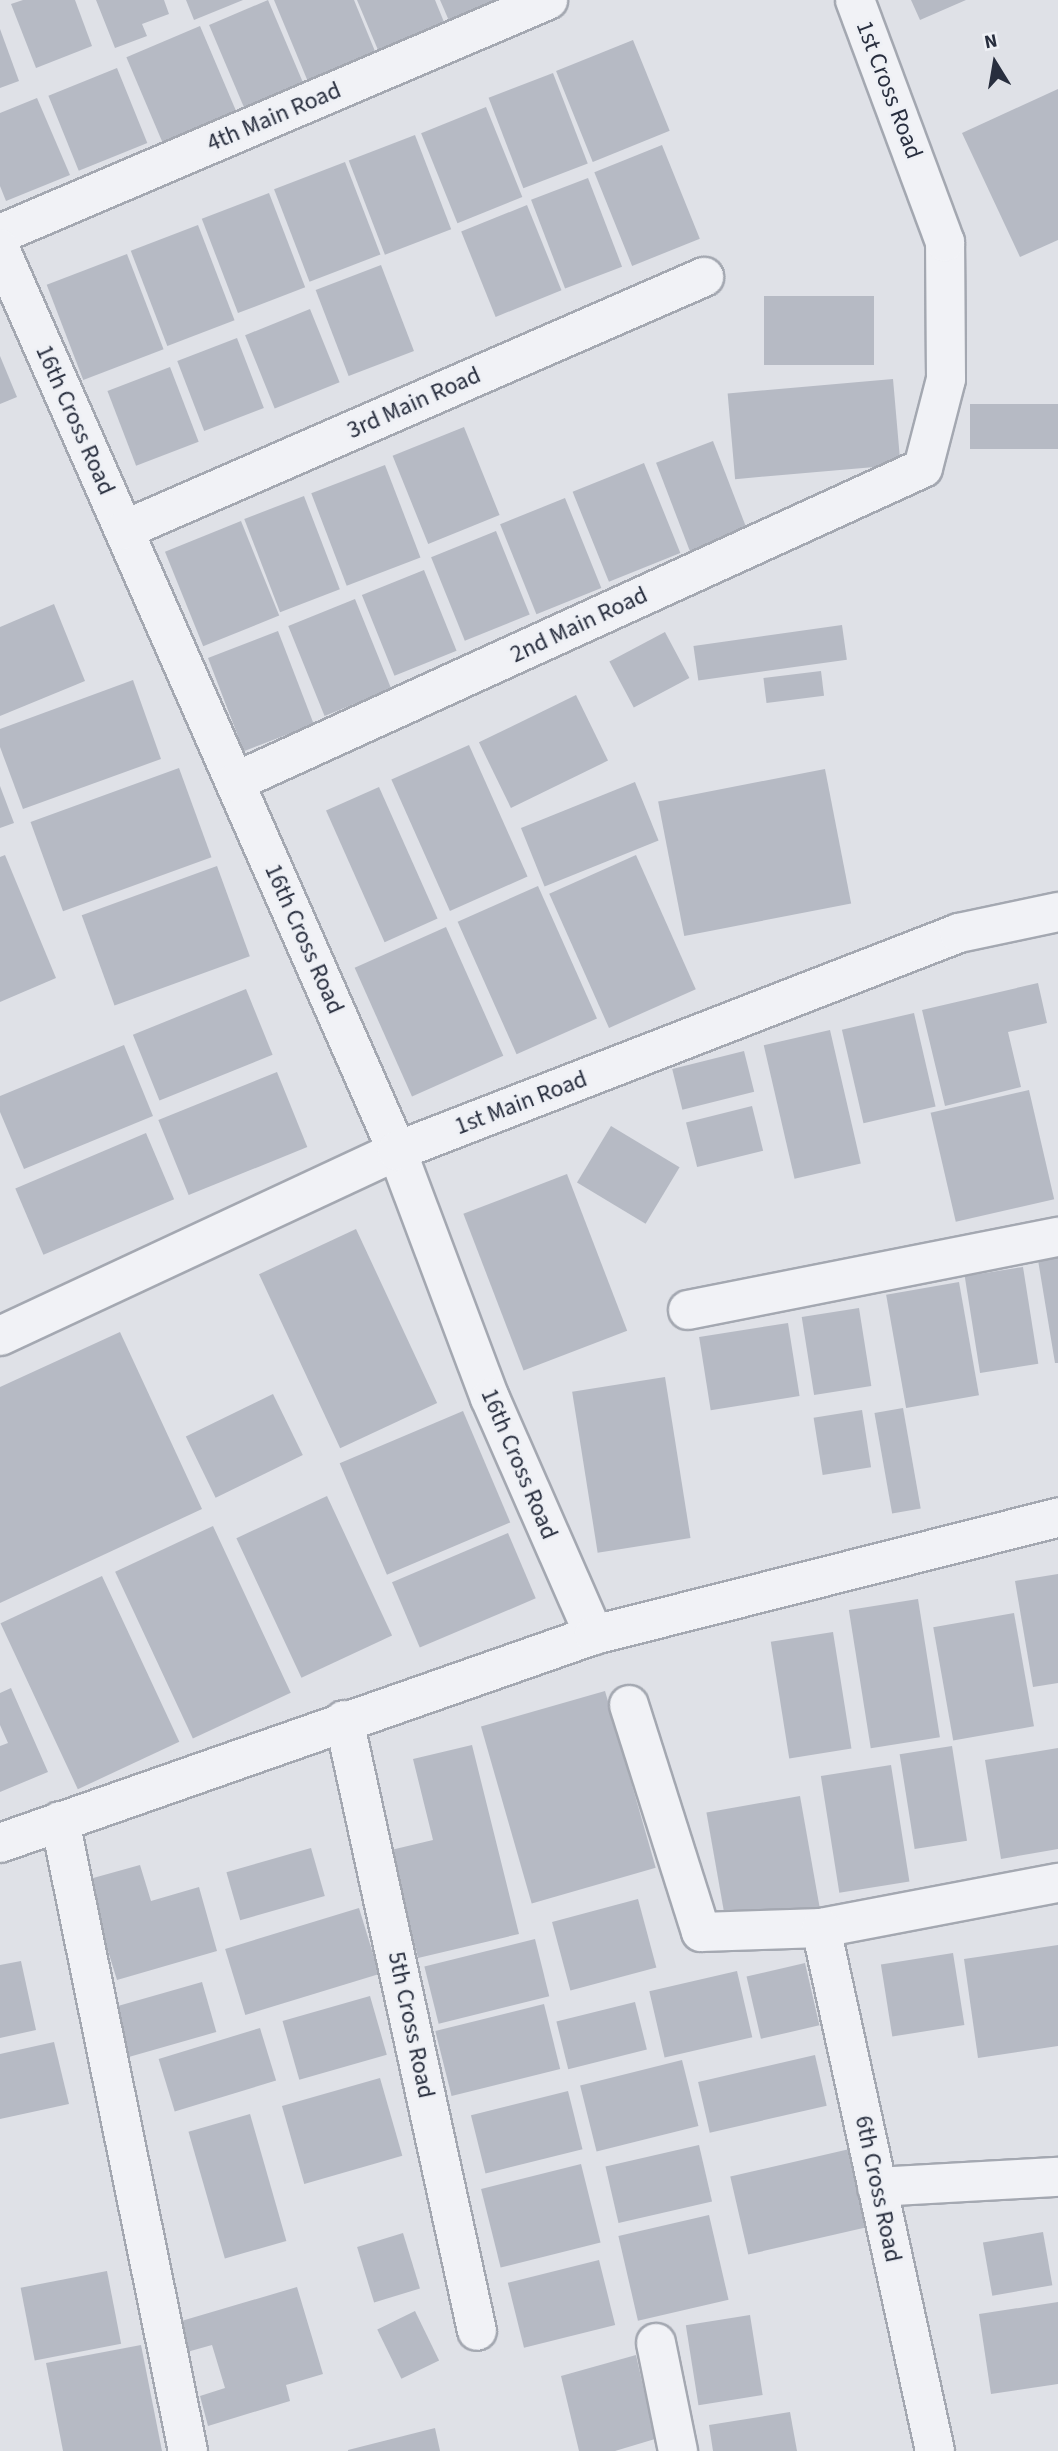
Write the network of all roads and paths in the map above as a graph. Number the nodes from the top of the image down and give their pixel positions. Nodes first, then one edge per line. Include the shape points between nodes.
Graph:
1 (548, 0) edge
2 (855, 0) edge
3 (0, 234) edge
4 (0, 249) edge
5 (704, 277) dead end
6 (923, 468) joint
7 (124, 530) junction
8 (235, 782) junction
9 (1058, 912) edge
10 (397, 1151) junction
11 (1058, 1237) edge
12 (688, 1310) dead end
13 (3, 1326) edge
14 (1058, 1518) edge
15 (594, 1634) junction
16 (629, 1705) dead end
17 (344, 1720) junction
18 (60, 1821) junction
19 (0, 1843) edge
20 (1058, 1883) edge
21 (821, 1928) junction
22 (1058, 2176) edge
23 (877, 2187) junction
24 (477, 2331) dead end
25 (656, 2343) dead end
26 (188, 2451) edge
27 (678, 2451) edge
28 (935, 2451) edge

1 - 3 street, 4th Main Road
2 - 6 street, 1st Cross Road via 945,242 946,379
4 - 7 street, 16th Cross Road
5 - 7 street, 3rd Main Road
6 - 8 street, 2nd Main Road
7 - 8 street, 16th Cross Road
8 - 10 street, 16th Cross Road
9 - 10 street, 1st Main Road via 958,933
10 - 13 street, 1st Main Road
10 - 15 street, 16th Cross Road via 490,1398
11 - 12 street
14 - 15 street
15 - 17 street
16 - 21 street via 701,1932
17 - 18 street
17 - 24 street, 5th Cross Road
18 - 19 street
18 - 26 street
20 - 21 street
21 - 23 street, 6th Cross Road
22 - 23 street
23 - 28 street, 6th Cross Road
25 - 27 street

